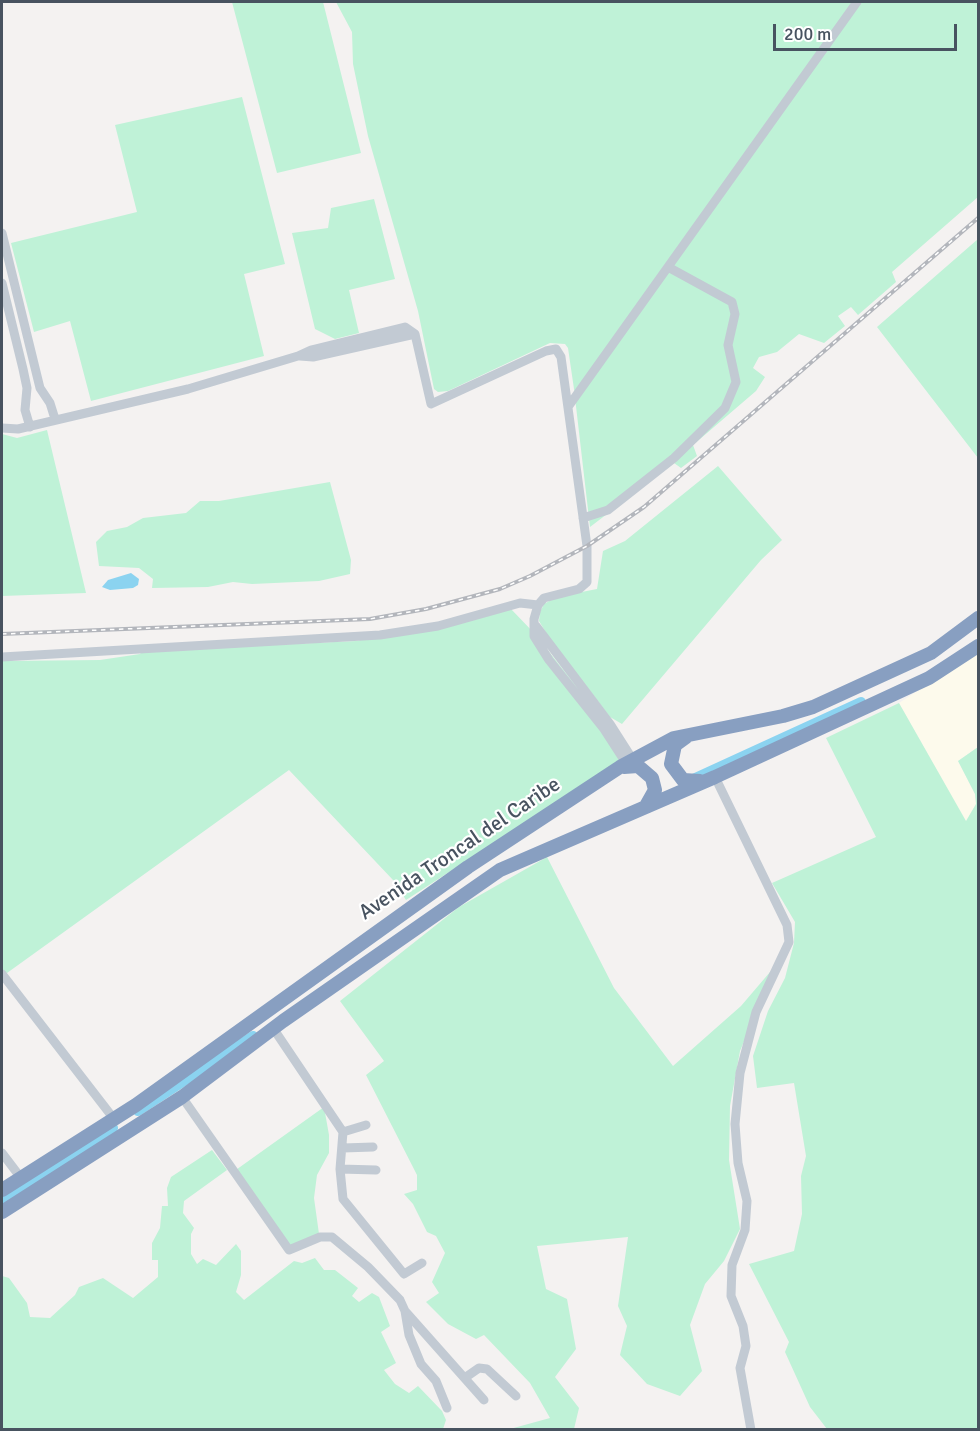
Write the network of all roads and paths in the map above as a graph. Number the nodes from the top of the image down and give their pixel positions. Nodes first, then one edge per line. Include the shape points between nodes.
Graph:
1 (857, 2) edge
2 (2, 233) edge
3 (668, 267) junction
4 (2, 283) edge
5 (568, 407) junction
6 (55, 419) junction
7 (30, 427) junction
8 (2, 428) edge
9 (583, 518) junction
10 (538, 605) junction
11 (978, 618) edge
12 (978, 646) edge
13 (2, 657) edge
14 (690, 734) junction
15 (627, 763) junction
16 (715, 777) junction
17 (646, 806) junction
18 (2, 975) edge
19 (273, 1028) junction
20 (182, 1097) junction
21 (114, 1119) junction
22 (366, 1125) dead end
23 (343, 1132) junction
24 (373, 1147) dead end
25 (343, 1148) junction
26 (2, 1153) edge
27 (340, 1169) junction
28 (376, 1170) dead end
29 (21, 1178) junction
30 (2, 1190) edge
31 (2, 1212) edge
32 (422, 1263) dead end
33 (405, 1311) junction
34 (466, 1377) junction
35 (516, 1396) dead end
36 (484, 1400) dead end
37 (447, 1408) dead end
38 (751, 1430) edge

1 - 3 street
2 - 6 street via 40,388
3 - 5 street
3 - 9 street via 732,302 735,314 728,355 736,382 725,408 674,458 608,510
4 - 7 street via 27,388 25,410
5 - 6 street via 561,357 556,349 431,404 415,334 313,357 298,356 188,388
5 - 9 street
6 - 7 street
7 - 8 street
9 - 10 street via 587,582 579,589 544,598
10 - 13 street via 520,603 438,626 380,635
10 - 15 street via 535,624 610,724
11 - 14 highway, Avenida Troncal del Caribe via 931,653 813,707
12 - 16 highway, Avenida Troncal del Caribe via 929,678
14 - 15 highway, Avenida Troncal del Caribe via 674,738
14 - 16 highway via 675,745 671,754 675,773 692,783
15 - 17 highway via 638,766 652,778 653,796
15 - 21 highway, Avenida Troncal del Caribe via 449,880
16 - 17 highway, Avenida Troncal del Caribe
16 - 38 street via 787,925 789,942 756,1012 740,1073 735,1124 738,1163 747,1200 745,1230 732,1265 731,1296 746,1346 740,1368
17 - 19 highway, Avenida Troncal del Caribe via 500,870
18 - 21 street
19 - 20 highway, Avenida Troncal del Caribe
19 - 23 street
20 - 31 highway, Avenida Troncal del Caribe
20 - 33 street via 289,1250 320,1237 332,1237 368,1267 400,1300
21 - 29 highway, Avenida Troncal del Caribe
22 - 23 street
23 - 25 street
24 - 25 street
25 - 27 street
26 - 29 street
27 - 28 street
27 - 32 street via 343,1199 403,1273
29 - 30 highway, Avenida Troncal del Caribe
33 - 34 street
33 - 37 street via 421,1364 436,1381
34 - 35 street via 479,1368 487,1369
34 - 36 street

